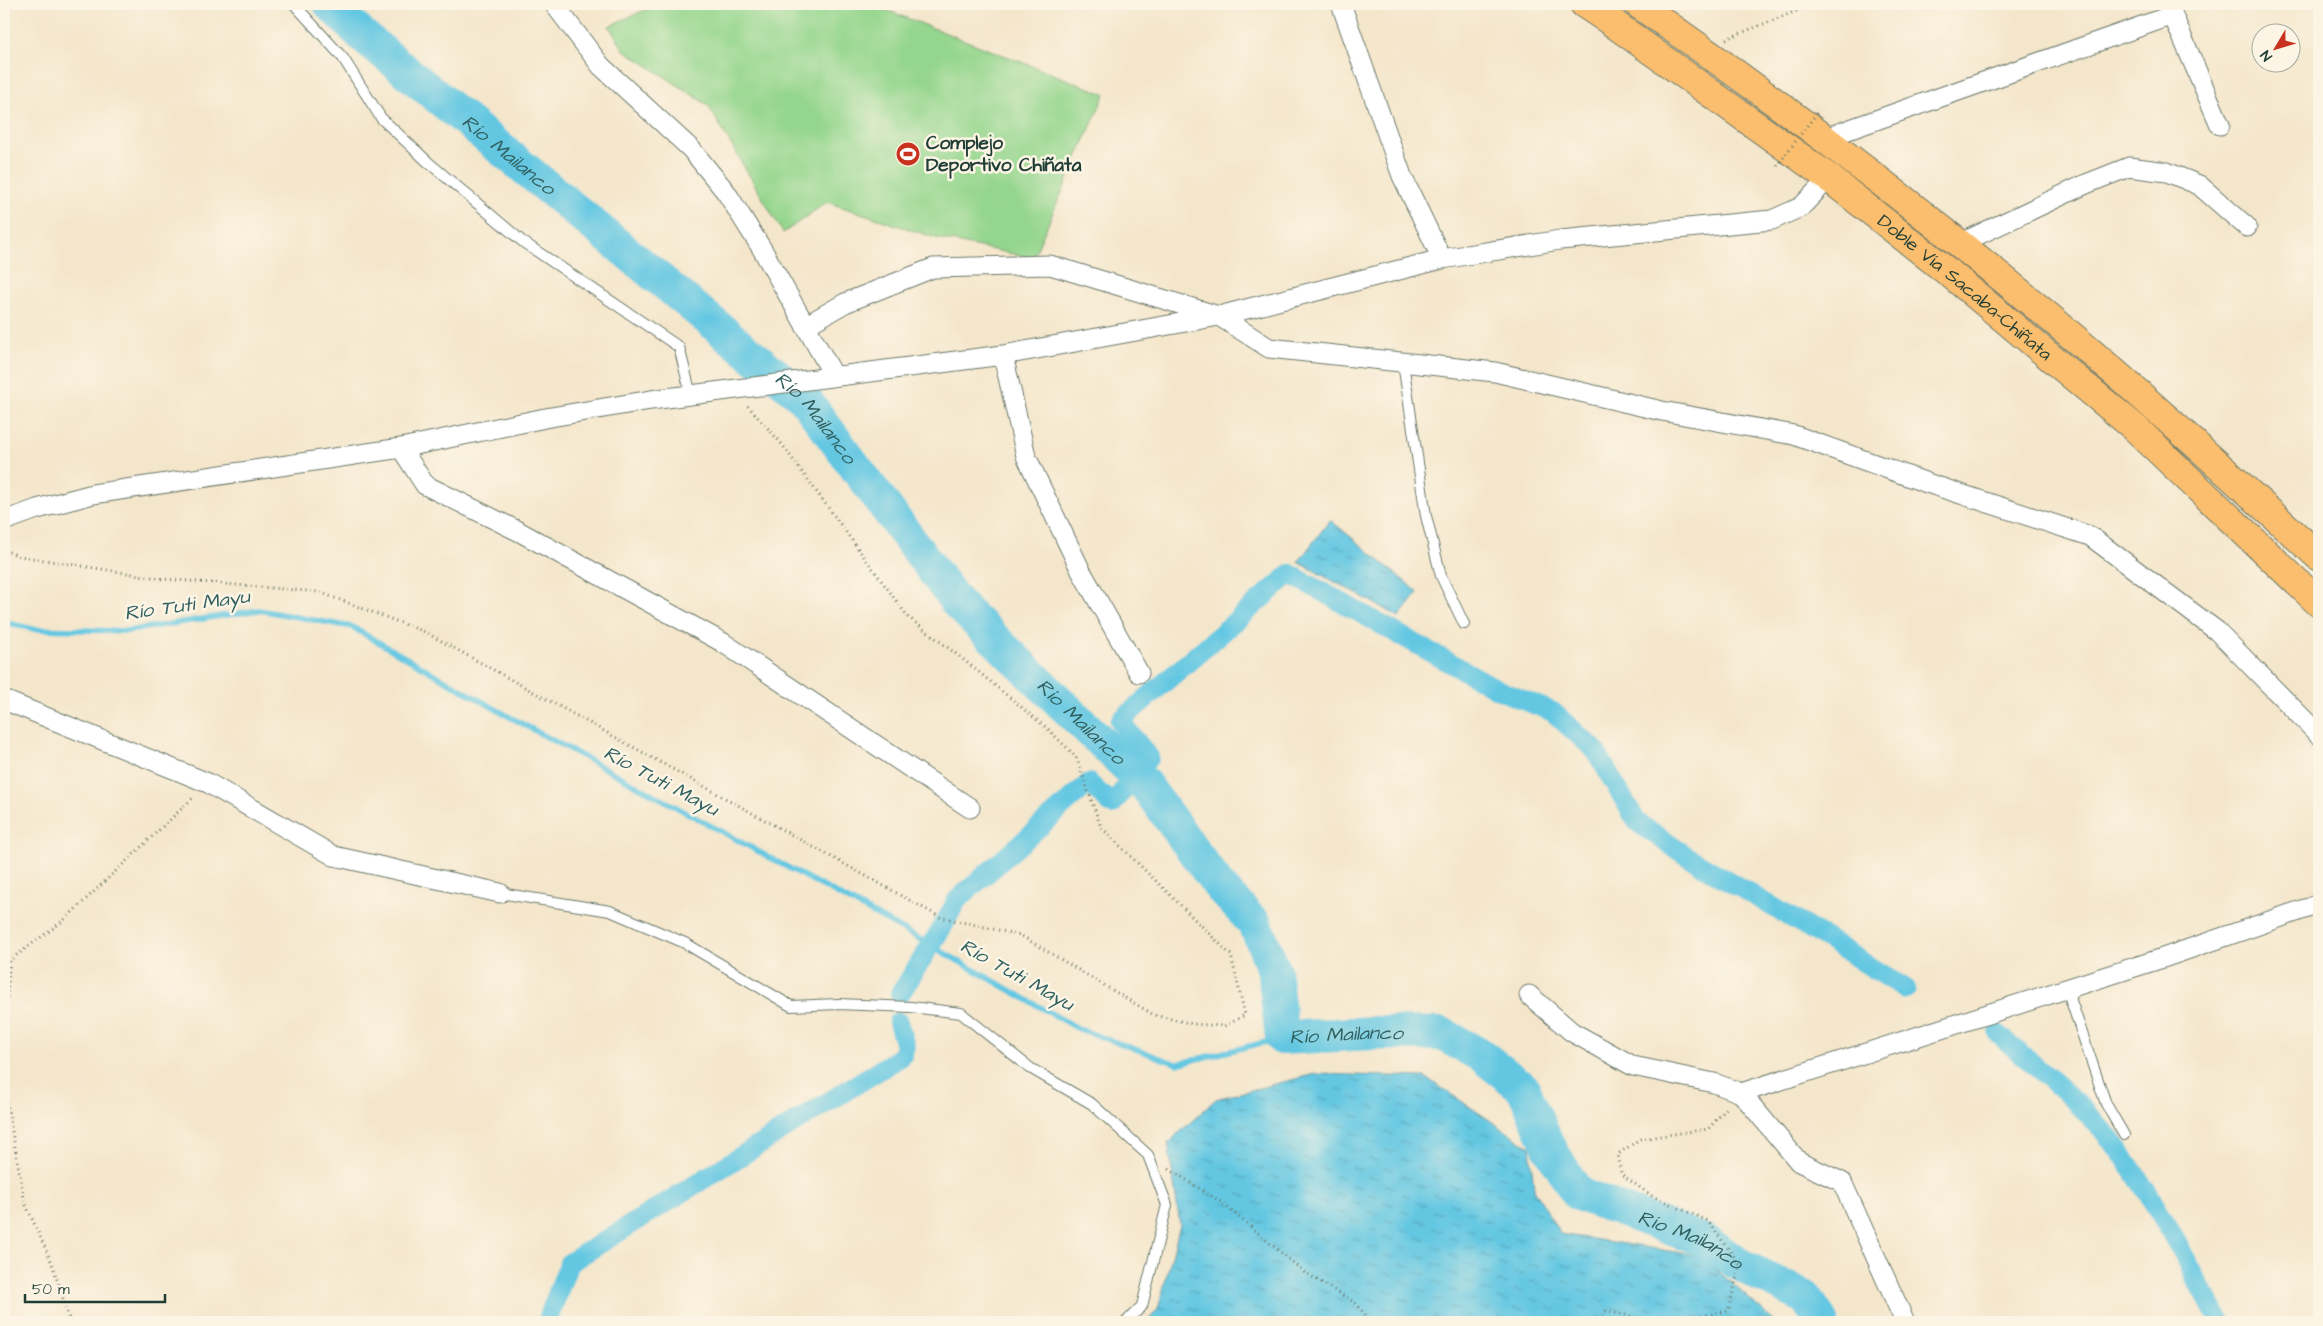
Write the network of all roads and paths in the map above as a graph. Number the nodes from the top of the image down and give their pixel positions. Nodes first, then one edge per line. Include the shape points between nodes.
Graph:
1 (294, 4) edge
2 (554, 4) edge
3 (1341, 4) edge
4 (1584, 4) edge
5 (1638, 4) edge
6 (1814, 4) edge
7 (2170, 9) edge
8 (1702, 48) junction
9 (1819, 110) dead end
10 (2220, 124) dead end
11 (1825, 138) junction
12 (1777, 166) dead end
13 (1829, 178) junction
14 (2246, 227) dead end
15 (1959, 244) junction
16 (1442, 258) junction
17 (1219, 316) junction
18 (805, 326) junction
19 (1003, 355) junction
20 (1403, 362) junction
21 (834, 376) junction
22 (733, 390) junction
23 (691, 395) junction
24 (401, 448) junction
25 (4, 521) edge
26 (4, 550) edge
27 (2319, 557) edge
28 (2319, 603) edge
29 (1464, 624) dead end
30 (1139, 673) dead end
31 (4, 700) edge
32 (2319, 735) edge
33 (208, 783) junction
34 (970, 808) dead end
35 (500, 893) joint
36 (2319, 904) edge
37 (2067, 988) junction
38 (1529, 995) dead end
39 (4, 1032) edge
40 (4, 1087) edge
41 (1741, 1093) junction
42 (2124, 1135) dead end
43 (1148, 1155) junction
44 (70, 1322) edge
45 (1126, 1322) edge
46 (1370, 1322) edge
47 (1596, 1322) edge
48 (1659, 1322) edge
49 (1667, 1322) edge
50 (1905, 1322) edge

1 - 23 lane via 344,58 381,118 428,162 523,242 679,347
2 - 18 street via 600,66 691,150 726,192
3 - 16 street via 1402,176
4 - 13 highway, Doble Vía Sacaba-Chiñata
5 - 8 highway, Doble Vía Sacaba-Chiñata
6 - 8 path
7 - 10 street
7 - 11 street
8 - 11 highway, Doble Vía Sacaba-Chiñata
9 - 12 path, bridge
11 - 15 highway, Doble Vía Sacaba-Chiñata
13 - 16 street via 1801,207 1772,220 1560,240
13 - 28 highway, Doble Vía Sacaba-Chiñata via 1953,276 2135,428
14 - 15 street via 2199,185 2168,172 2129,167
15 - 27 highway, Doble Vía Sacaba-Chiñata via 2106,365
16 - 17 street
17 - 18 street via 1050,265 933,268 845,302
17 - 19 street
17 - 20 street via 1269,348
18 - 21 street
19 - 21 street
19 - 30 street via 1026,456 1081,571
20 - 29 lane via 1426,516 1441,576
20 - 32 street via 1495,372 1662,411 1794,435 2090,536 2217,631
21 - 22 street
22 - 23 street
22 - 26 path via 781,443 908,618 1048,729 1076,757 1101,827 1231,955 1245,1015 1224,1026 1192,1024 1154,1015 1020,935 940,917 425,632 328,595 164,579 19,556
23 - 24 street via 545,418
24 - 25 street via 94,494
24 - 34 street via 425,485 518,530 722,642
31 - 33 street
33 - 35 street via 334,856
33 - 39 path via 63,921 10,960
35 - 43 lane via 610,911 685,943 791,1006 911,1007 961,1013 1030,1068 1092,1104
36 - 37 street
37 - 41 street
37 - 42 lane via 2106,1104
38 - 41 street via 1572,1032 1633,1066 1714,1083
40 - 44 path via 25,1203 52,1263
41 - 49 path via 1708,1128 1640,1139 1618,1154 1621,1174 1652,1196 1708,1221 1740,1265 1728,1311
41 - 50 street via 1799,1162 1842,1182
43 - 45 lane via 1167,1205 1142,1306
43 - 46 path via 1221,1202 1304,1272 1356,1304
47 - 48 path via 1606,1311

